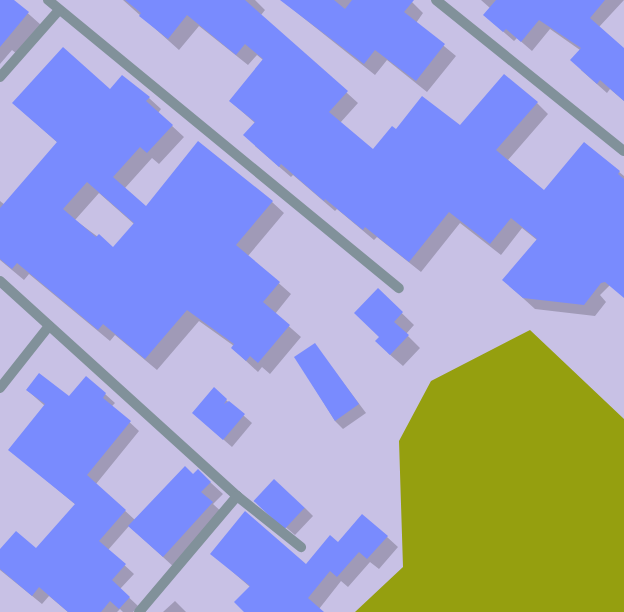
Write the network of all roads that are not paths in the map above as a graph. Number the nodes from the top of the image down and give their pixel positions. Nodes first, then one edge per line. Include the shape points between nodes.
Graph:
1 (48, 0) edge
2 (436, 0) edge
3 (59, 10) junction
4 (0, 77) edge
5 (624, 151) edge
6 (0, 281) edge
7 (399, 288) dead end
8 (49, 326) junction
9 (0, 388) edge
10 (237, 496) junction
11 (301, 547) dead end
12 (139, 612) edge

1 - 3 street
2 - 5 street
3 - 4 street
3 - 7 street
6 - 8 street
8 - 9 street
8 - 10 street
10 - 11 street
10 - 12 street

